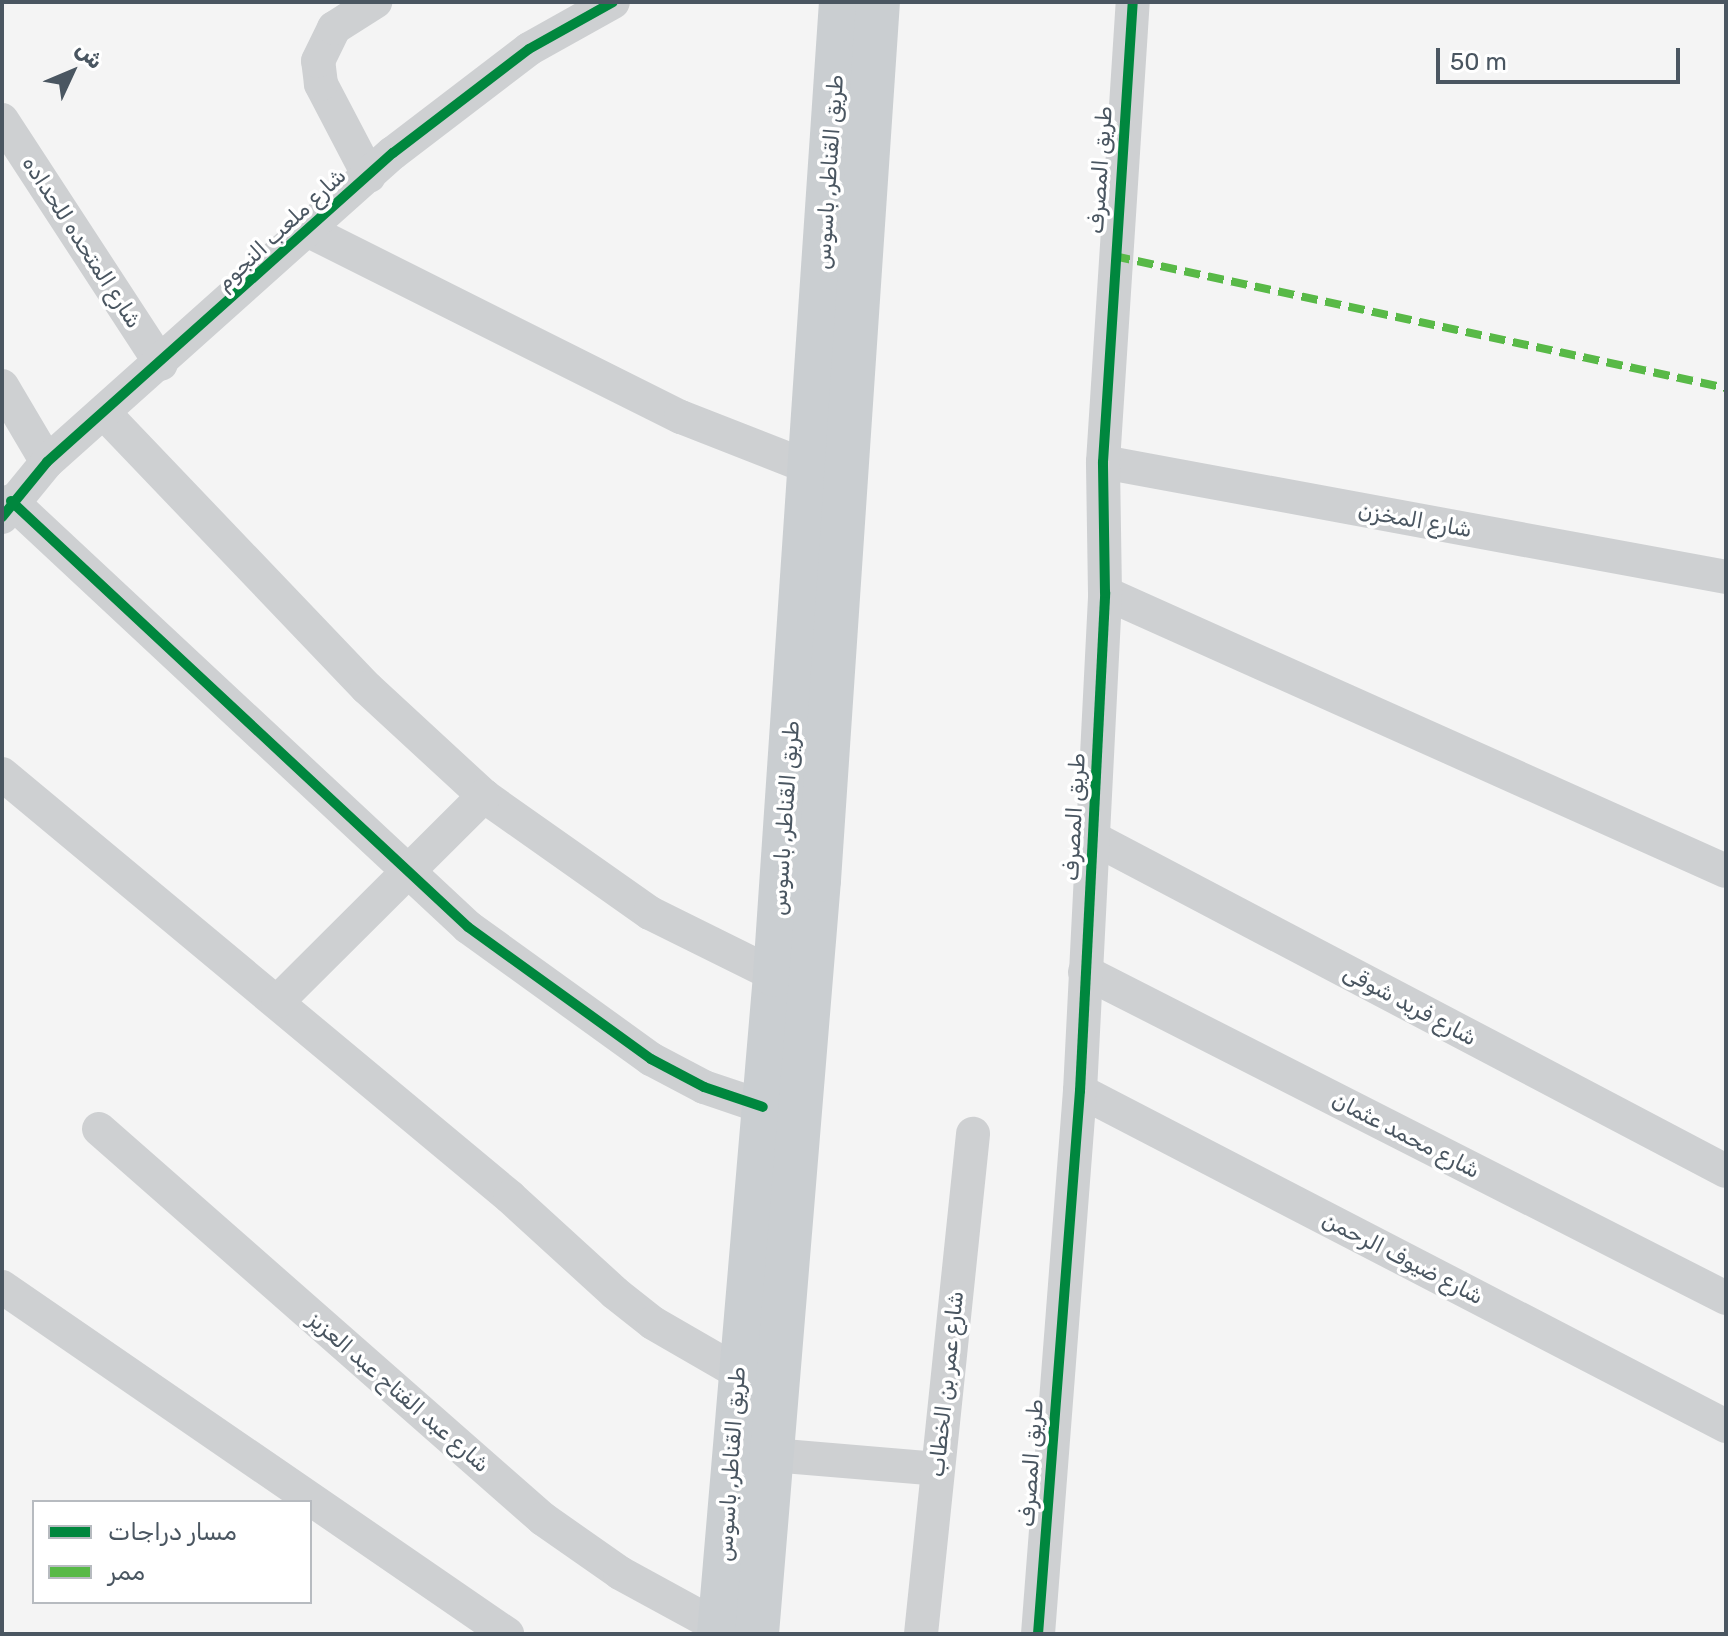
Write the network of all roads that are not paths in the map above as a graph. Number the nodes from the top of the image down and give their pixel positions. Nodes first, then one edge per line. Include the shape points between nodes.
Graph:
1 (375, 2) edge
2 (613, 2) edge
3 (841, 2) edge
4 (878, 2) edge
5 (1133, 2) edge
6 (575, 10) edge
7 (2, 120) edge
8 (369, 176) junction
9 (311, 232) junction
10 (161, 364) junction
11 (2, 386) edge
12 (105, 414) junction
13 (47, 462) junction
14 (1103, 462) junction
15 (806, 466) junction
16 (6, 509) edge
17 (1726, 577) edge
18 (1105, 593) junction
19 (2, 774) edge
20 (484, 796) junction
21 (1093, 838) junction
22 (406, 871) junction
23 (1726, 871) edge
24 (1085, 972) junction
25 (775, 975) junction
26 (278, 1001) junction
27 (1080, 1091) junction
28 (763, 1107) junction
29 (99, 1129) dead end
30 (973, 1134) dead end
31 (1726, 1171) edge
32 (2, 1287) edge
33 (1726, 1298) edge
34 (738, 1372) junction
35 (1726, 1426) edge
36 (772, 1455) junction
37 (937, 1469) junction
38 (312, 1500) edge
39 (312, 1500) edge
40 (732, 1632) edge
41 (507, 1634) edge
42 (921, 1634) edge
43 (1038, 1634) edge

1 - 8 street via 334,28 318,61 321,84
2 - 6 street, شارع ملعب النجوم
3 - 15 main road, طريق القناطر, باسوس
4 - 36 main road, طريق القناطر, باسوس via 819,880
5 - 14 street, طريق المصرف
6 - 8 street, شارع ملعب النجوم
7 - 10 street, شارع المتحده للحداده
8 - 9 street, شارع ملعب النجوم
9 - 10 street, شارع ملعب النجوم
9 - 15 street via 681,417
10 - 12 street, شارع ملعب النجوم
11 - 13 street
12 - 13 street, شارع ملعب النجوم
12 - 20 street via 367,688
13 - 16 street, شارع ملعب النجوم
14 - 17 street, شارع المخزن
14 - 18 street, طريق المصرف
15 - 25 main road, طريق القناطر, باسوس
16 - 22 street
18 - 21 street, طريق المصرف
18 - 23 street
19 - 26 street
20 - 22 street
20 - 25 street via 650,913
21 - 24 street, طريق المصرف
21 - 31 street, شارع فريد شوقى
22 - 26 street
22 - 28 street via 530,976 651,1059 704,1087
24 - 27 street, طريق المصرف
24 - 33 street, شارع محمد عثمان
25 - 28 main road, طريق القناطر, باسوس
26 - 34 street via 615,1293 653,1323
27 - 35 street, شارع ضيوف الرحمن
27 - 43 street, طريق المصرف
28 - 34 main road, طريق القناطر, باسوس
29 - 40 street, شارع عبد الفتاح عبد العزيز via 543,1519 620,1573
30 - 37 street, شارع عمر بن الخطاب
32 - 39 street
34 - 40 main road, طريق القناطر, باسوس
36 - 37 street
36 - 40 main road, طريق القناطر, باسوس
37 - 42 street, شارع عمر بن الخطاب
38 - 41 street

